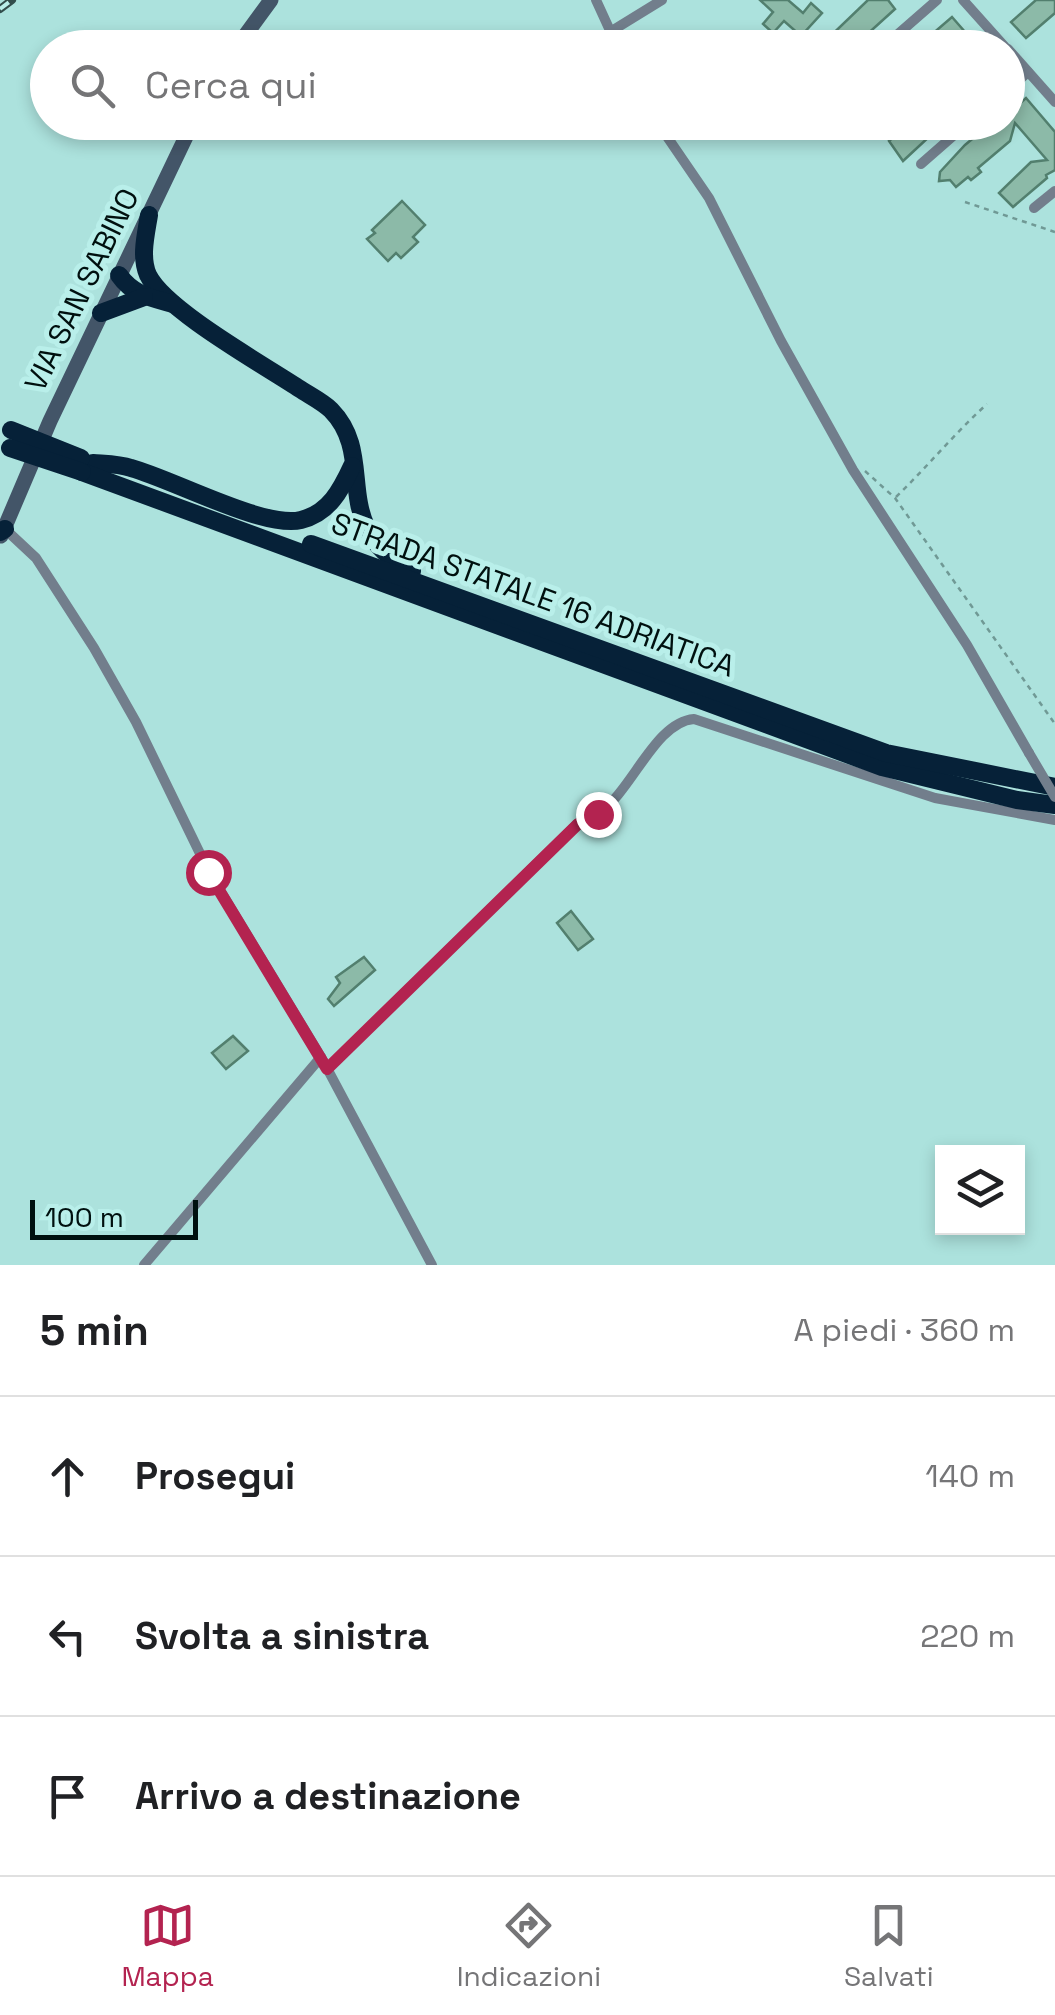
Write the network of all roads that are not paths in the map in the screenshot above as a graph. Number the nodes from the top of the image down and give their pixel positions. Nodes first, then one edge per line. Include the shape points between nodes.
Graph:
1 (271, 0) edge
2 (596, 0) edge
3 (662, 0) edge
4 (937, 0) edge
5 (963, 0) edge
6 (249, 30) edge
7 (609, 30) edge
8 (613, 30) edge
9 (903, 30) edge
10 (990, 30) edge
11 (1025, 69) edge
12 (1028, 72) junction
13 (1025, 75) edge
14 (1055, 102) edge
15 (184, 140) edge
16 (669, 140) edge
17 (948, 140) edge
18 (920, 164) dead end
19 (1055, 190) edge
20 (1034, 208) dead end
21 (149, 215) junction
22 (120, 275) junction
23 (149, 278) junction
24 (144, 296) junction
25 (174, 304) junction
26 (101, 313) junction
27 (4, 439) edge
28 (85, 465) junction
29 (353, 466) junction
30 (2, 533) edge
31 (596, 649) junction
32 (1055, 788) edge
33 (1055, 797) edge
34 (1055, 805) edge
35 (1055, 820) edge
36 (320, 1058) junction
37 (327, 1069) junction
38 (144, 1265) edge
39 (432, 1265) edge

1 - 6 street
2 - 7 street
3 - 8 street
4 - 9 street
5 - 10 street
11 - 12 street
12 - 13 street
12 - 14 street
15 - 21 street, VIA SAN SABINO
16 - 33 street, bridge via 708,198 854,470
17 - 18 street
19 - 20 street
21 - 22 street, VIA SAN SABINO
21 - 23 highway
22 - 23 highway
22 - 24 highway
22 - 26 street, VIA SAN SABINO
23 - 25 highway
24 - 25 highway
24 - 26 highway
25 - 29 highway via 332,410 351,440
26 - 30 street, VIA SAN SABINO
27 - 28 highway, STRADA STATALE 16 ADRIATICA, bridge
28 - 29 highway via 128,466 284,522 326,507
28 - 31 highway, STRADA STATALE 16 ADRIATICA
28 - 34 highway, STRADA STATALE 16 ADRIATICA via 882,767
29 - 31 highway via 362,520 395,562 560,626
30 - 36 street via 36,558 94,648 208,872
31 - 32 highway, STRADA STATALE 16 ADRIATICA via 886,753
35 - 37 street via 935,798 683,720 668,729 608,806 578,824
36 - 37 street
36 - 38 street
37 - 39 street

